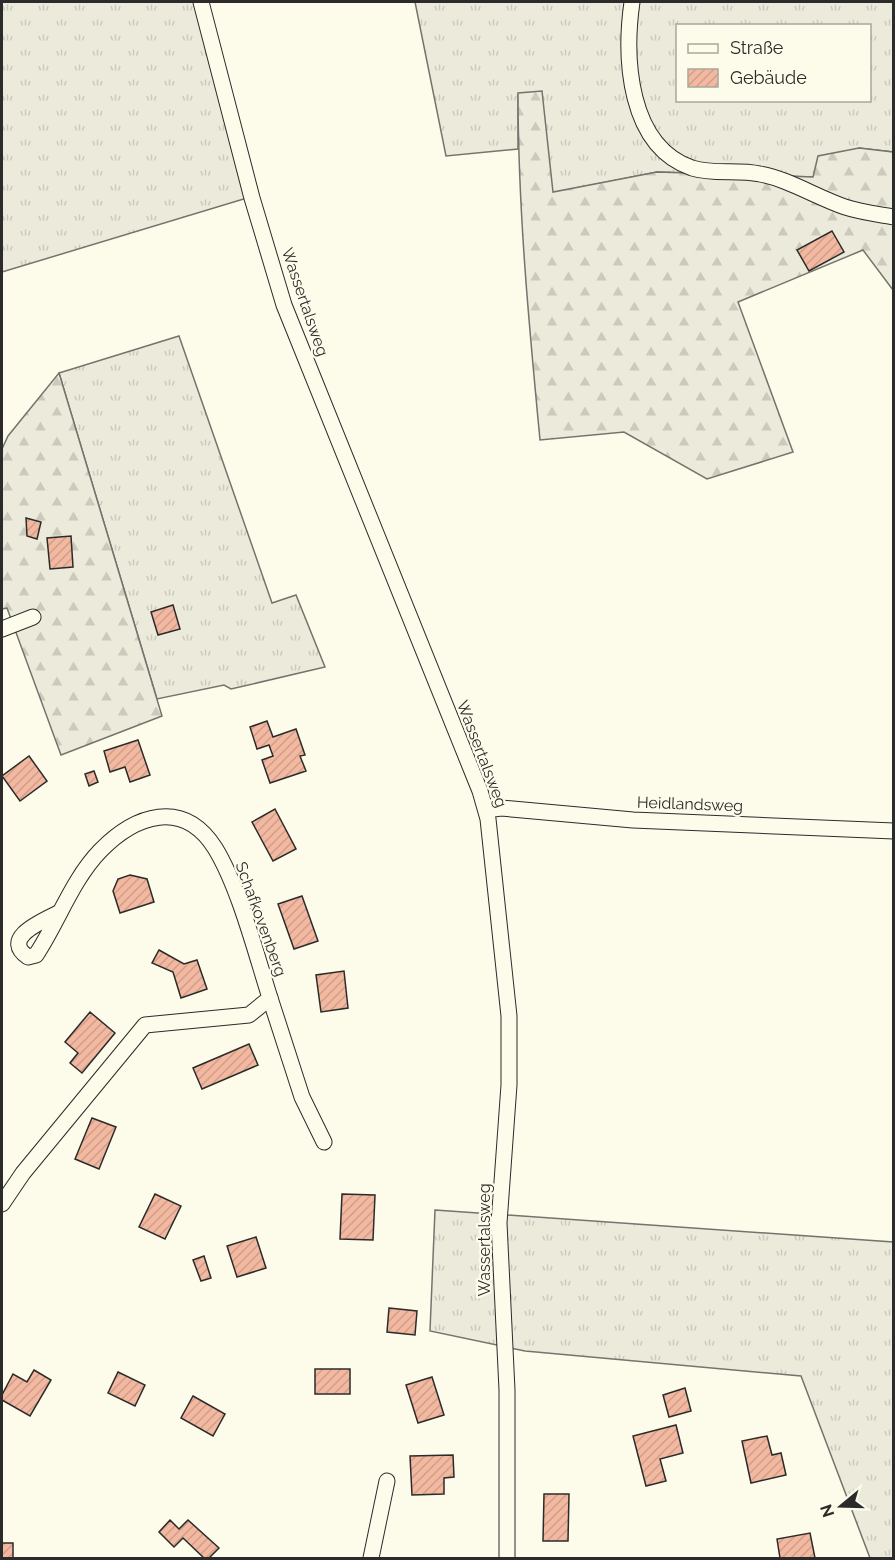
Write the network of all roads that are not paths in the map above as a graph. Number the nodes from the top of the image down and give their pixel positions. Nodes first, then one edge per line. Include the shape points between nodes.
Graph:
1 (201, 2) edge
2 (632, 2) edge
3 (894, 217) edge
4 (33, 617) dead end
5 (2, 629) edge
6 (486, 810) junction
7 (894, 831) edge
8 (58, 913) dead end
9 (270, 998) junction
10 (324, 1142) dead end
11 (2, 1204) edge
12 (387, 1481) dead end
13 (371, 1558) edge
14 (507, 1558) edge

1 - 6 street, Wassertalsweg via 284,305
2 - 3 street via 629,37 634,92 648,132 671,158 695,169 759,174 845,207
4 - 5 street
6 - 7 street, Heidlandsweg
6 - 14 street, Wassertalsweg via 509,1016 509,1085 499,1223 507,1390
8 - 9 street, Schafkovenberg via 99,852 131,824 153,817 173,817 195,826 215,848
9 - 10 street, Schafkovenberg via 303,1097
9 - 11 street, Schafkovenberg via 249,1015 145,1025
12 - 13 street

